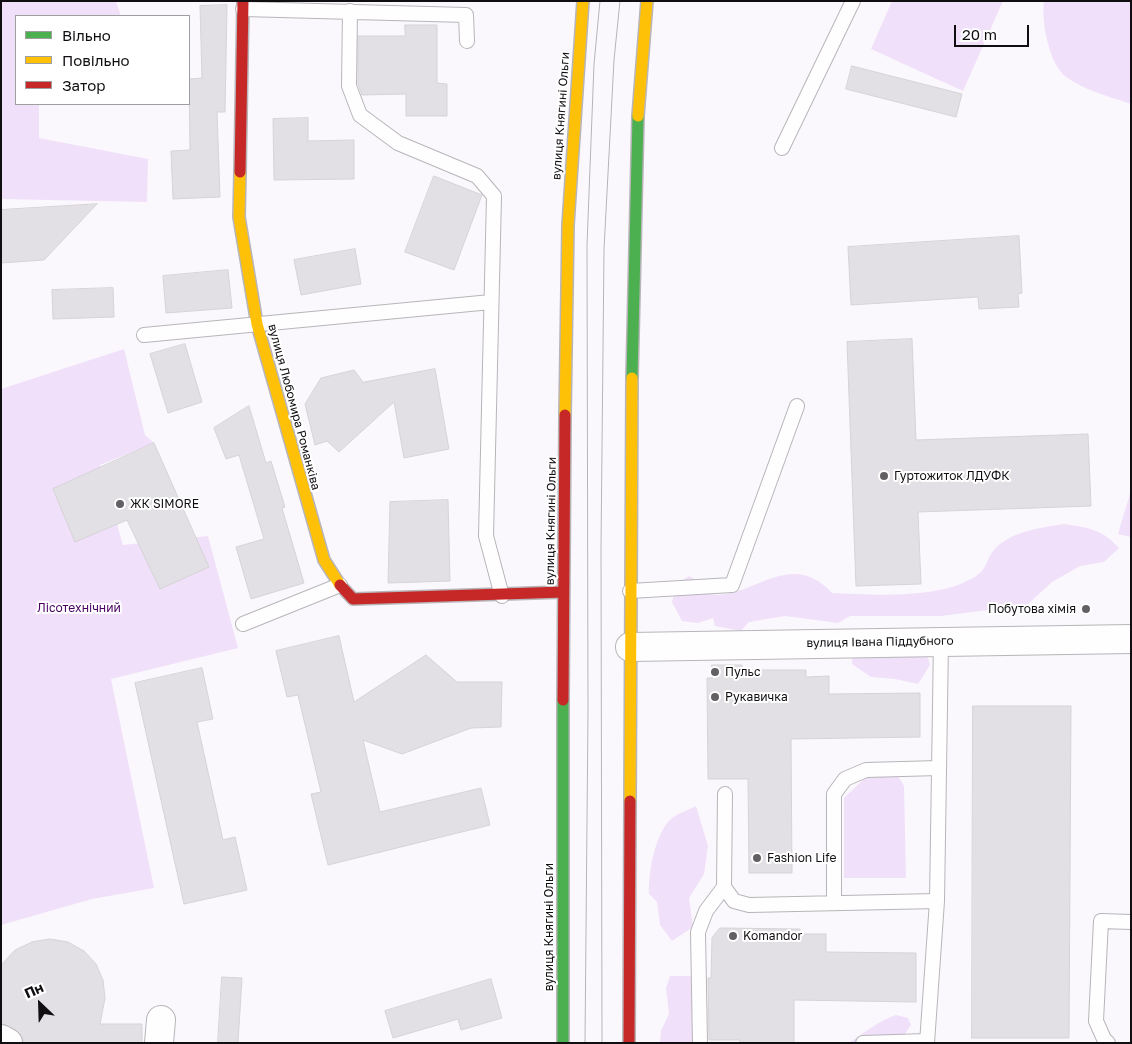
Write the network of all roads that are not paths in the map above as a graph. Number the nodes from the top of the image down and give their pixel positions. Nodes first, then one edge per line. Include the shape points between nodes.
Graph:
1 (583, 1) edge
2 (647, 1) edge
3 (853, 1) edge
4 (243, 5) edge
5 (350, 11) junction
6 (467, 41) dead end
7 (782, 148) dead end
8 (491, 302) junction
9 (257, 324) junction
10 (144, 335) dead end
11 (797, 406) dead end
12 (340, 586) junction
13 (630, 590) junction
14 (563, 592) junction
15 (502, 596) junction
16 (243, 624) dead end
17 (1131, 639) edge
18 (940, 641) junction
19 (630, 648) junction
20 (938, 768) junction
21 (725, 794) dead end
22 (724, 887) junction
23 (937, 901) junction
24 (834, 902) junction
25 (1131, 922) edge
26 (1, 1039) edge
27 (927, 1042) edge
28 (8, 1043) edge
29 (563, 1043) edge
30 (629, 1043) edge
31 (700, 1043) edge
32 (863, 1043) edge
33 (1108, 1043) edge

1 - 14 main road, вулиця Княгині Ольги via 568,225
2 - 13 main road via 637,129
3 - 7 lane
4 - 5 lane
4 - 9 main road, вулиця Любомира Романківа via 240,217
5 - 6 lane via 466,15
5 - 8 lane via 349,86 360,115 398,143 477,176 494,196
8 - 9 lane
8 - 15 lane via 486,536
9 - 10 lane
9 - 12 main road, вулиця Любомира Романківа via 324,560
11 - 13 lane via 732,585
12 - 15 main road, вулиця Любомира Романківа via 353,599
12 - 16 lane
13 - 19 main road
14 - 15 main road, вулиця Любомира Романківа
14 - 29 main road, вулиця Княгині Ольги
17 - 18 street, вулиця Івана Піддубного
18 - 19 street, вулиця Івана Піддубного
18 - 20 lane
19 - 30 main road
20 - 23 lane
20 - 24 lane via 866,770 845,779 834,794
21 - 22 lane
22 - 24 lane via 734,901 749,905
22 - 31 lane via 706,911 698,932
23 - 24 lane
23 - 27 lane
25 - 33 lane via 1101,921 1096,1021
26 - 28 street
27 - 32 lane

